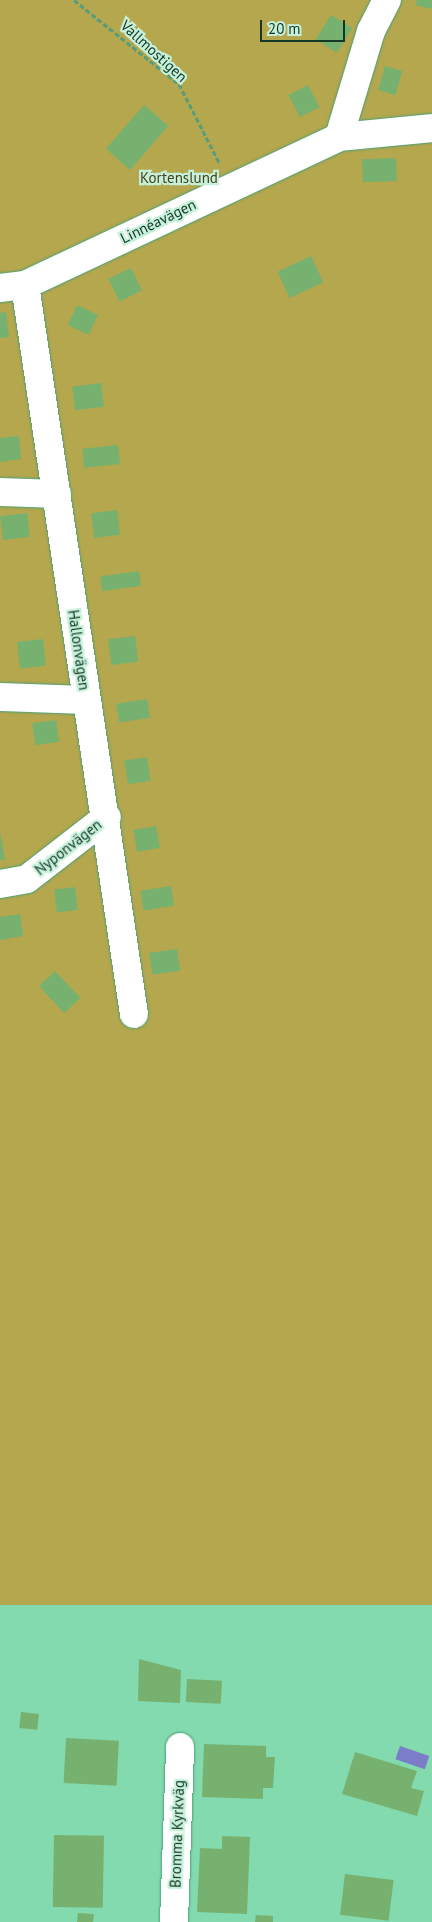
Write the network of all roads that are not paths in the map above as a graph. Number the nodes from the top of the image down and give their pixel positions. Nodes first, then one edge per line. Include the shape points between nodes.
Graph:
1 (387, 0) edge
2 (432, 128) edge
3 (339, 137) junction
4 (13, 287) edge
5 (0, 492) edge
6 (57, 494) junction
7 (0, 697) edge
8 (86, 700) junction
9 (107, 817) junction
10 (0, 884) edge
11 (134, 1014) dead end
12 (180, 1747) dead end
13 (174, 1922) edge

1 - 3 street via 371,31
2 - 3 street, Linnéavägen
3 - 4 street, Linnéavägen
4 - 6 street, Hallonvägen
5 - 6 street
6 - 8 street, Hallonvägen
7 - 8 street
8 - 9 street, Hallonvägen
9 - 10 street, Nyponvägen via 27,879
9 - 11 street, Hallonvägen
12 - 13 street, Bromma Kyrkväg

